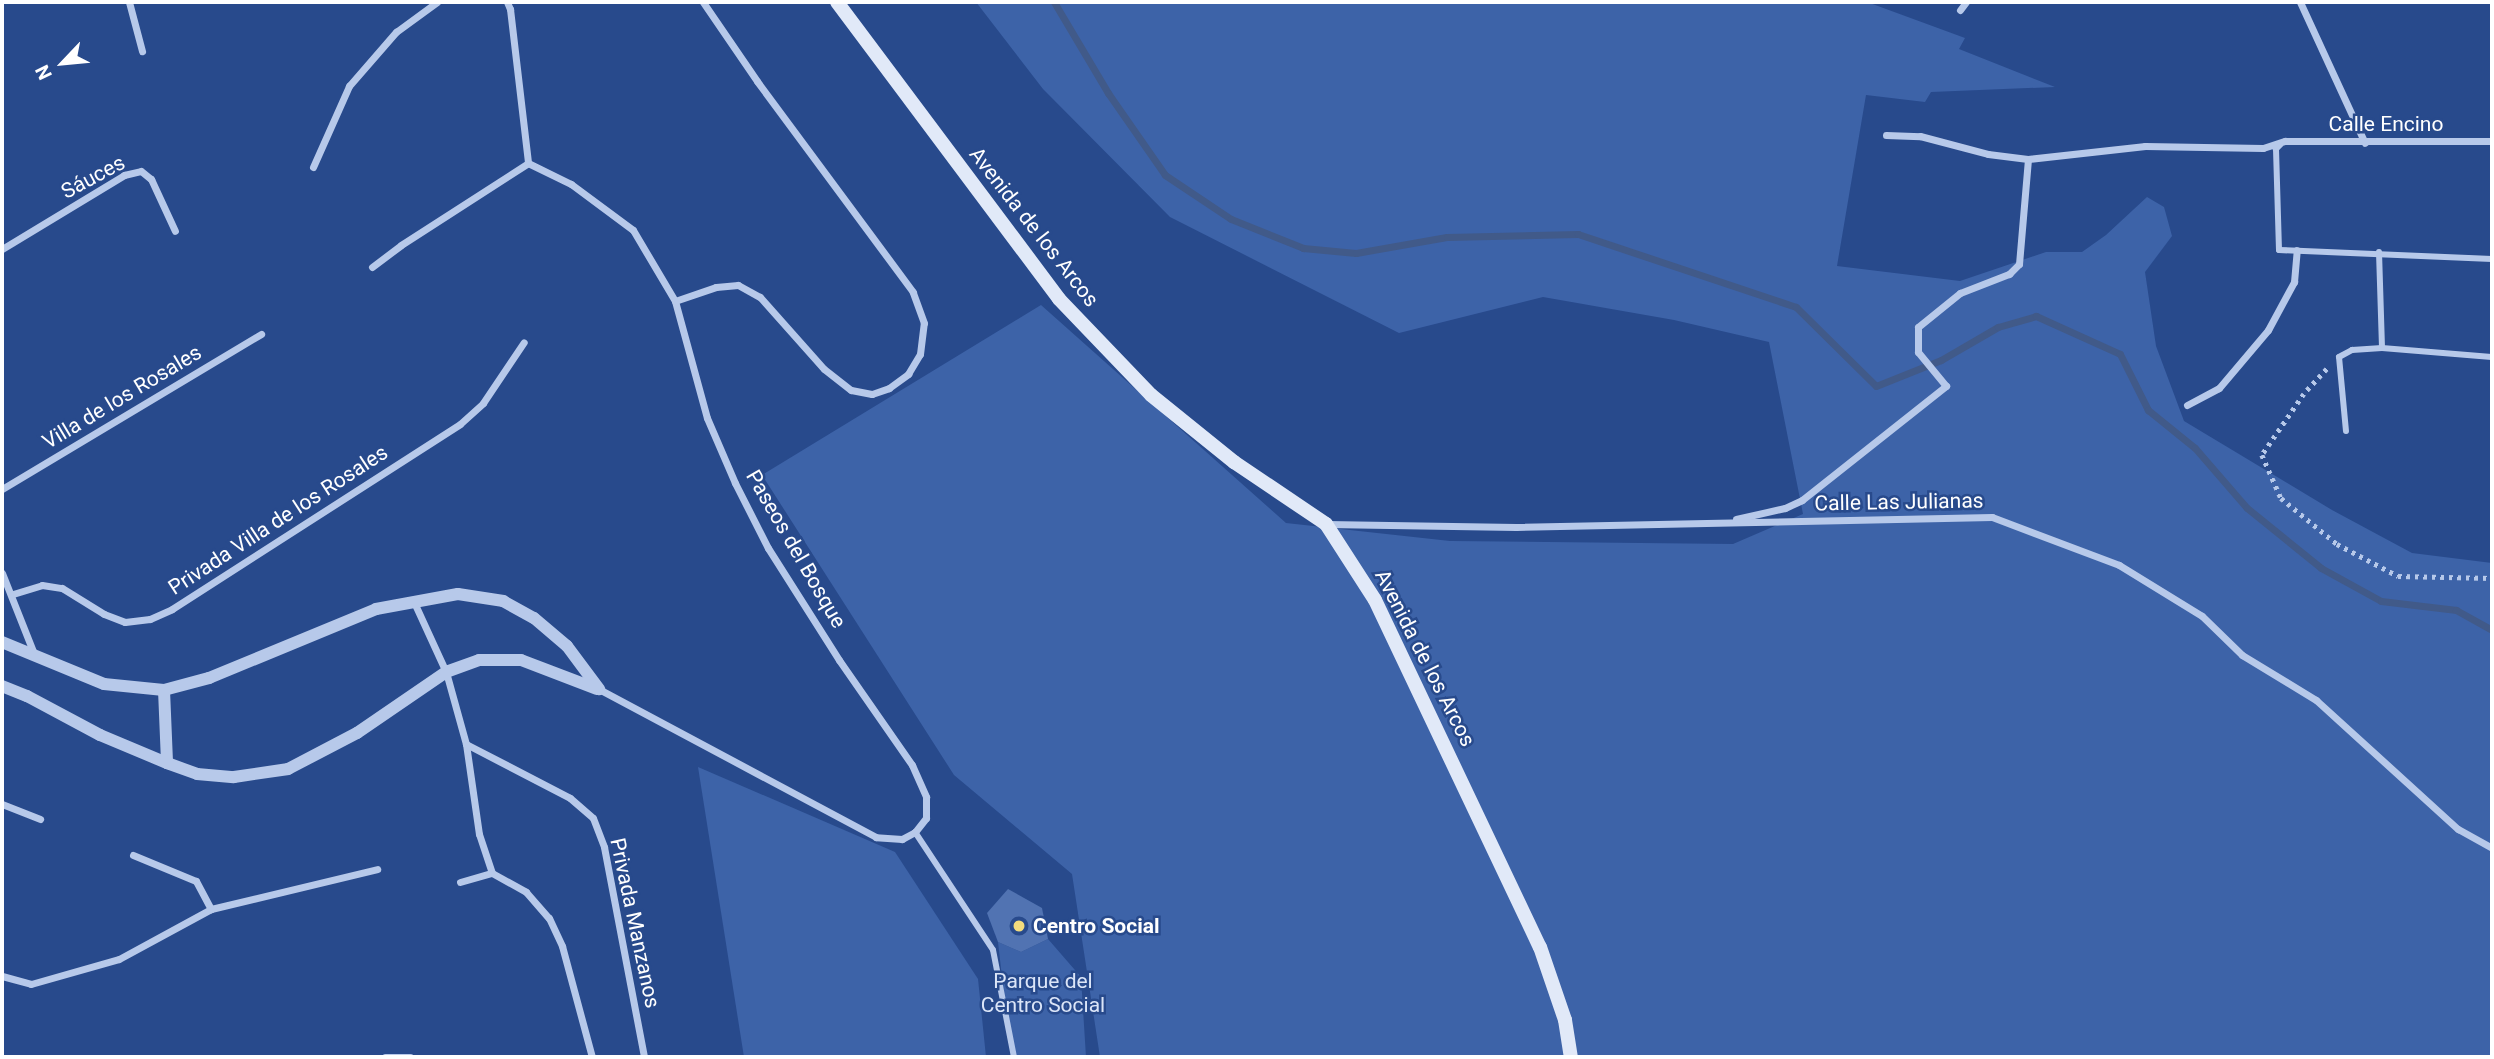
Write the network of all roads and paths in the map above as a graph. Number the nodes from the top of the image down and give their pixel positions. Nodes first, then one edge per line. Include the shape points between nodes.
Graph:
1 (129, 2) edge
2 (437, 2) edge
3 (507, 2) edge
4 (703, 2) edge
5 (837, 2) edge
6 (1966, 2) edge
7 (2300, 2) edge
8 (1960, 10) dead end
9 (142, 51) dead end
10 (1886, 135) dead end
11 (2492, 141) edge
12 (2365, 142) junction
13 (2280, 145) junction
14 (2028, 159) junction
15 (527, 163) junction
16 (313, 167) dead end
17 (175, 231) dead end
18 (2, 249) edge
19 (2297, 250) junction
20 (2379, 252) junction
21 (2492, 259) edge
22 (372, 267) dead end
23 (675, 301) junction
24 (261, 334) dead end
25 (524, 342) dead end
26 (2382, 348) junction
27 (2339, 357) junction
28 (2492, 357) edge
29 (2187, 405) dead end
30 (2346, 431) dead end
31 (2, 489) edge
32 (1718, 523) junction
33 (1326, 524) junction
34 (2, 573) edge
35 (2492, 578) edge
36 (13, 594) junction
37 (413, 600) junction
38 (2, 642) edge
39 (34, 654) junction
40 (446, 672) junction
41 (2, 687) edge
42 (598, 689) junction
43 (164, 690) junction
44 (466, 744) junction
45 (167, 763) junction
46 (2, 804) edge
47 (40, 819) dead end
48 (915, 832) junction
49 (2492, 848) edge
50 (133, 855) dead end
51 (377, 869) dead end
52 (492, 873) junction
53 (460, 882) dead end
54 (211, 909) junction
55 (2, 976) edge
56 (385, 1057) edge
57 (410, 1057) edge
58 (592, 1057) edge
59 (644, 1057) edge
60 (1014, 1057) edge
61 (1571, 1057) edge

1 - 9 street
2 - 16 street via 396,32 349,86
3 - 15 street
4 - 23 street via 913,292 925,323 920,354 908,374 872,394 851,390 824,369 760,297 738,285
5 - 33 main road, Avenida de los Arcos via 1059,299 1151,395 1234,462
6 - 8 street
7 - 12 street
10 - 14 street, Calle Encino via 1920,136
11 - 12 street, Calle Encino
12 - 13 street, Calle Encino via 2286,141
13 - 14 street, Calle Encino via 2134,147
13 - 19 street via 2276,149 2279,250
14 - 32 street via 2019,264 2009,274 1960,293 1918,327 1920,356 1946,386 1855,461 1785,508
15 - 22 street
15 - 23 street via 571,184 633,230
17 - 18 street, Sáuces via 151,179 141,172 124,175
19 - 20 street
19 - 29 street via 2294,282 2268,330 2219,388
20 - 21 street
20 - 26 street
23 - 48 street, Paseos del Bosque via 707,418 735,484 768,548 917,776 926,797 926,818
24 - 31 street, Villa de los Rosales
25 - 36 street, Privada Villa de los Rosales via 483,403 460,425 172,609 150,619 125,622 62,588 42,585
26 - 27 street via 2352,350
26 - 28 street
27 - 30 street
27 - 35 path via 2304,394 2262,455 2281,498 2337,544 2398,576
32 - 33 street, Calle Las Julianas
32 - 49 street, Calle Las Julianas via 1992,517 2119,565 2202,616 2242,655 2316,700 2458,829
33 - 61 main road, Avenida de los Arcos via 1376,600 1529,923 1565,1020
34 - 36 street
36 - 39 street
37 - 40 street
37 - 42 street via 458,594 503,601 534,618 567,646
37 - 43 street via 376,609 209,678
38 - 39 street
39 - 43 street via 103,684
40 - 42 street via 479,660 522,660
40 - 44 street
40 - 45 street via 357,733 288,769 234,777 197,774
41 - 45 street via 100,736
42 - 48 street via 876,837 902,839
43 - 45 street
44 - 52 street via 479,834
44 - 59 street, Privada Manzanos via 570,798 593,818 604,847
46 - 47 street
48 - 60 street via 993,950
50 - 54 street via 196,881
51 - 54 street
52 - 53 street
52 - 58 street via 526,892 549,918 562,946
54 - 55 street via 119,958 31,984
56 - 57 street

